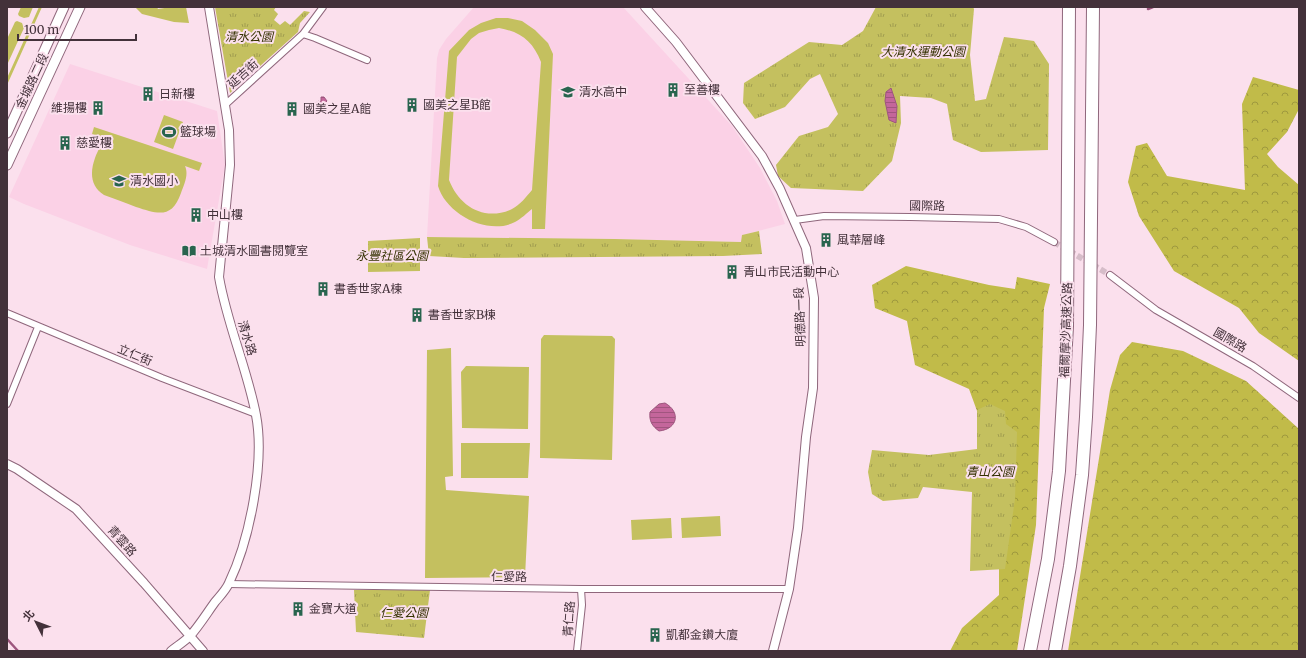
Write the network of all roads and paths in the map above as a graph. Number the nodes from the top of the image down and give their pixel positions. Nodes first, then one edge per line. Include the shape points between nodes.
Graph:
1 (64, 7) edge
2 (80, 7) edge
3 (209, 7) edge
4 (322, 7) edge
5 (645, 7) edge
6 (1069, 7) edge
7 (1093, 7) edge
8 (303, 34) junction
9 (367, 60) dead end
10 (226, 104) junction
11 (7, 133) edge
12 (7, 165) edge
13 (795, 220) junction
14 (1054, 242) tunnel mouth
15 (1110, 275) tunnel mouth
16 (7, 313) edge
17 (38, 327) junction
18 (1299, 398) edge
19 (7, 404) edge
20 (256, 414) junction
21 (7, 464) edge
22 (229, 584) junction
23 (581, 589) junction
24 (789, 589) junction
25 (189, 636) junction
26 (171, 651) edge
27 (203, 651) edge
28 (577, 651) edge
29 (773, 651) edge
30 (1030, 651) edge
31 (1055, 651) edge

1 - 11 main road, 金城路二段
2 - 12 main road, 金城路二段
3 - 10 street, 清水路
4 - 8 street, 延吉街
5 - 13 street, 明德路一段 via 676,42 762,156
6 - 30 highway, 福爾摩沙高速公路 via 1067,326 1059,464 1048,559
7 - 31 highway, 福爾摩沙高速公路 via 1090,325 1086,417 1082,475 1070,566
8 - 9 street
8 - 10 street, 延吉街
10 - 20 street, 清水路 via 230,165 219,278
13 - 14 street, 國際路 via 824,216 999,219 1026,227
13 - 24 street, 明德路一段 via 806,248 814,298 814,328 813,388
15 - 18 street, 國際路 via 1156,310 1253,366
16 - 17 street, 立仁街
17 - 19 street
17 - 20 street, 立仁街
20 - 22 street, 清水路 via 259,441 258,473 241,551
21 - 25 street, 青雲路 via 76,509
22 - 23 street, 仁愛路
22 - 25 street, 清水路
23 - 24 street, 仁愛路
23 - 28 street, 青仁路
24 - 29 street, 明德路一段
25 - 26 street, 清水路
25 - 27 street, 青雲路

